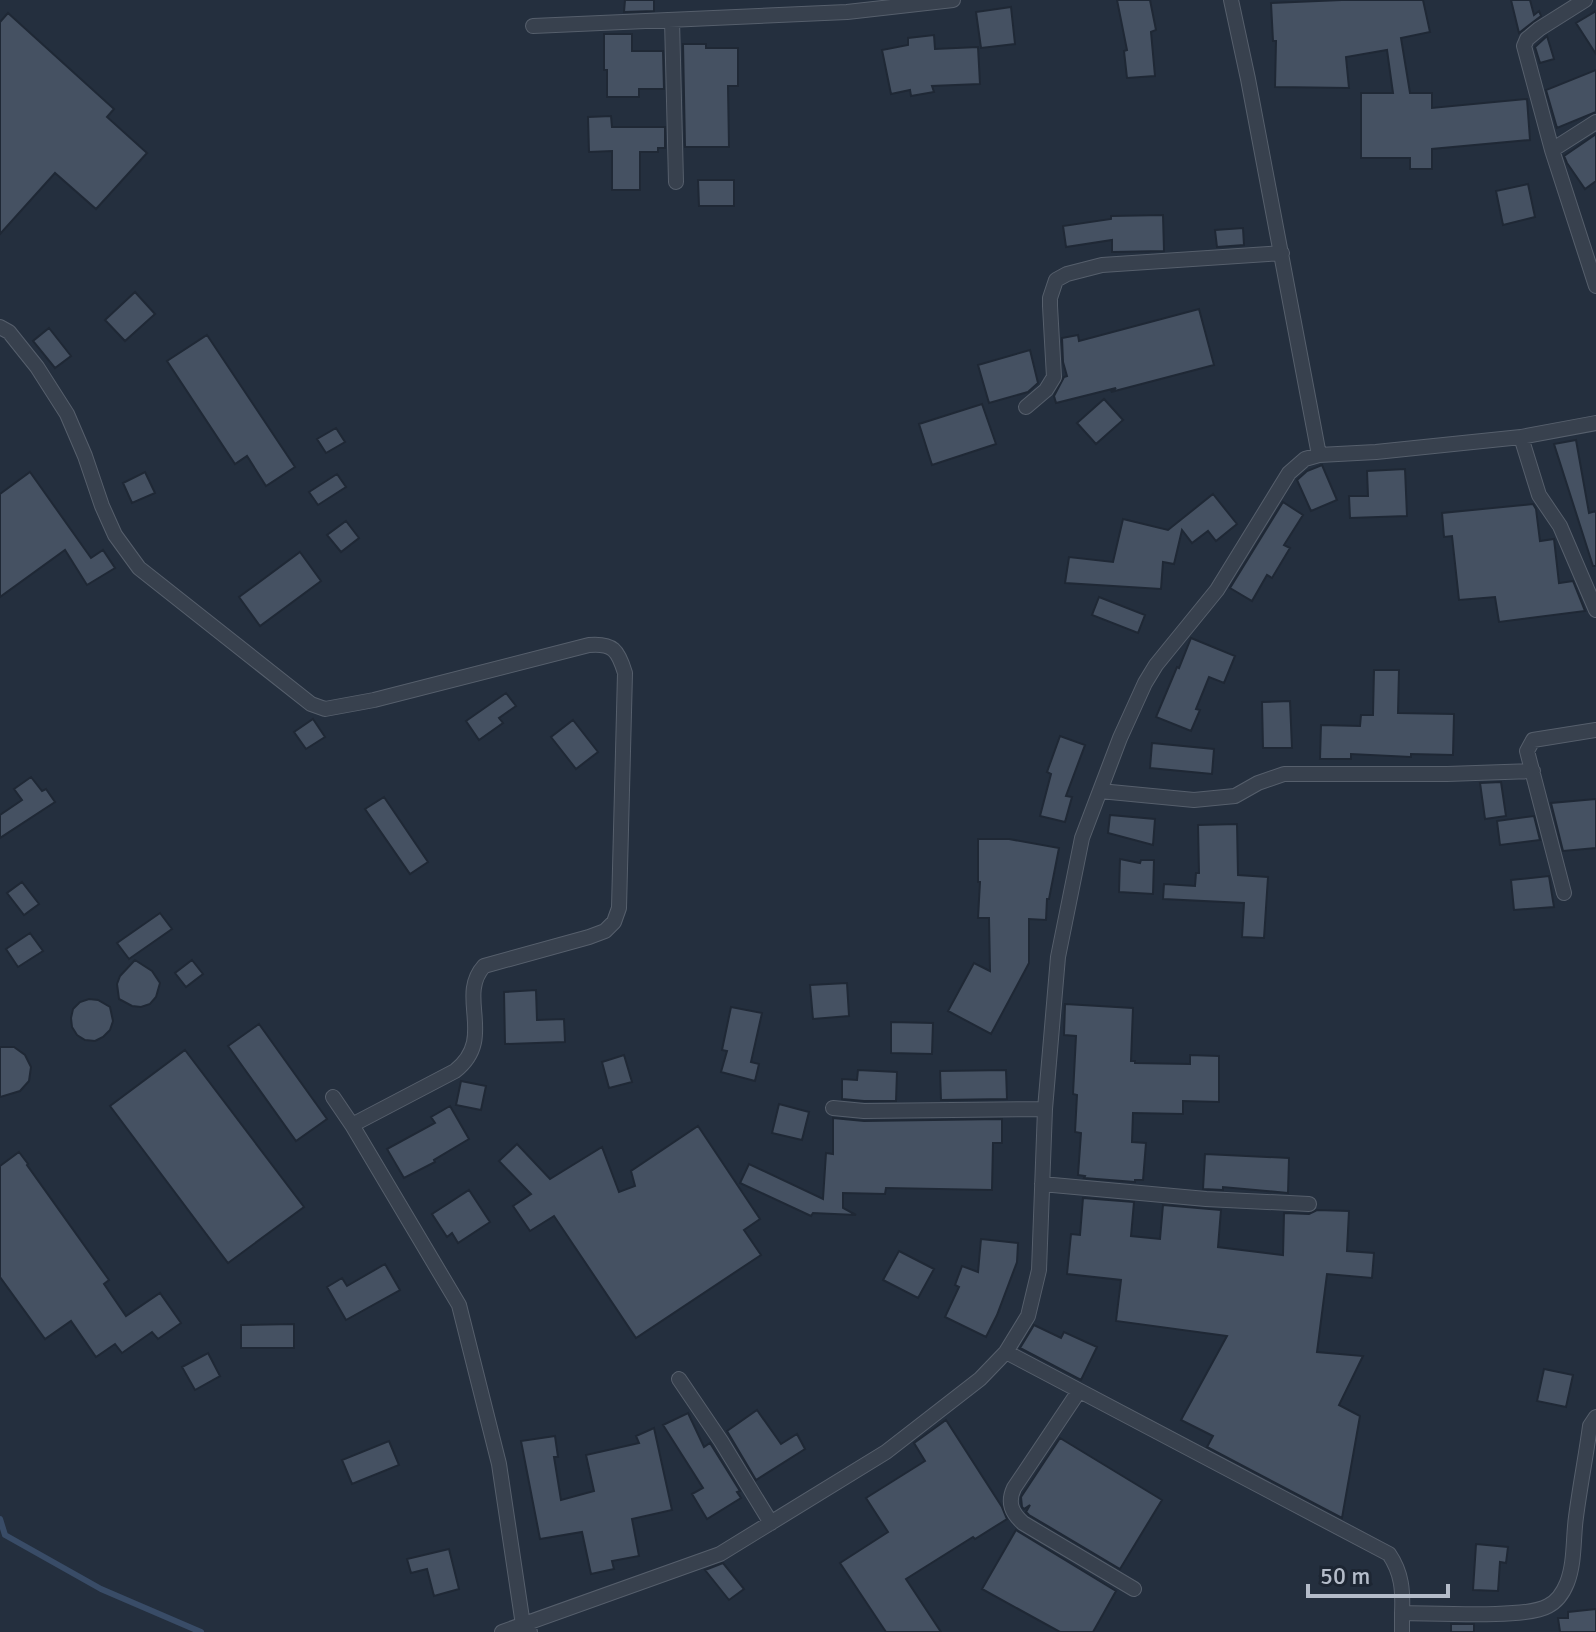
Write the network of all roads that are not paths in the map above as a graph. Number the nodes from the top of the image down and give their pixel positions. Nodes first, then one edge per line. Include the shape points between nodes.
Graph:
1 (953, 0) edge
2 (1231, 0) edge
3 (1585, 0) edge
4 (672, 20) junction
5 (533, 26) dead end
6 (1596, 122) edge
7 (1552, 150) junction
8 (676, 182) dead end
9 (1282, 253) junction
10 (1596, 286) edge
11 (0, 327) edge
12 (1026, 407) dead end
13 (1596, 423) edge
14 (1521, 437) junction
15 (1319, 455) junction
16 (1596, 610) edge
17 (1596, 730) edge
18 (1533, 771) junction
19 (1100, 791) junction
20 (1564, 893) dead end
21 (333, 1097) dead end
22 (833, 1108) dead end
23 (1045, 1109) junction
24 (352, 1125) junction
25 (1042, 1184) junction
26 (1309, 1204) dead end
27 (1006, 1352) junction
28 (679, 1379) dead end
29 (1079, 1391) junction
30 (1596, 1417) edge
31 (771, 1523) junction
32 (1134, 1589) dead end
33 (1402, 1613) junction
34 (527, 1629) edge
35 (502, 1632) edge
36 (1402, 1632) edge

1 - 4 street via 847,12
2 - 9 street
3 - 7 street via 1524,42
4 - 5 street
4 - 8 street
6 - 7 street
7 - 10 street
9 - 12 street via 1102,265 1056,280 1050,298 1054,377
9 - 15 street
11 - 24 street via 37,367 67,414 115,535 139,568 311,704 325,709 362,703 589,645 601,644 620,656 625,673 621,868 614,922 589,937 484,966 474,985 475,1031 466,1062
13 - 14 street
14 - 15 street
14 - 16 street via 1539,495 1560,526
15 - 19 street via 1289,473 1217,590 1156,665
17 - 18 street via 1533,740 1527,751
18 - 19 street via 1284,774 1235,796 1194,800
18 - 20 street
19 - 23 street via 1082,838 1058,957
21 - 24 street
22 - 23 street
23 - 25 street
24 - 34 street via 459,1305 499,1464
25 - 26 street
25 - 27 street via 1039,1270 1028,1316
27 - 29 street
27 - 31 street via 980,1379 886,1452
28 - 31 street
29 - 32 street via 1014,1488 1010,1505 1023,1523
29 - 33 street via 1389,1554 1398,1568
30 - 33 street via 1590,1426 1571,1568 1560,1597 1546,1608 1524,1611
31 - 34 street via 720,1554
33 - 36 street
34 - 35 street

